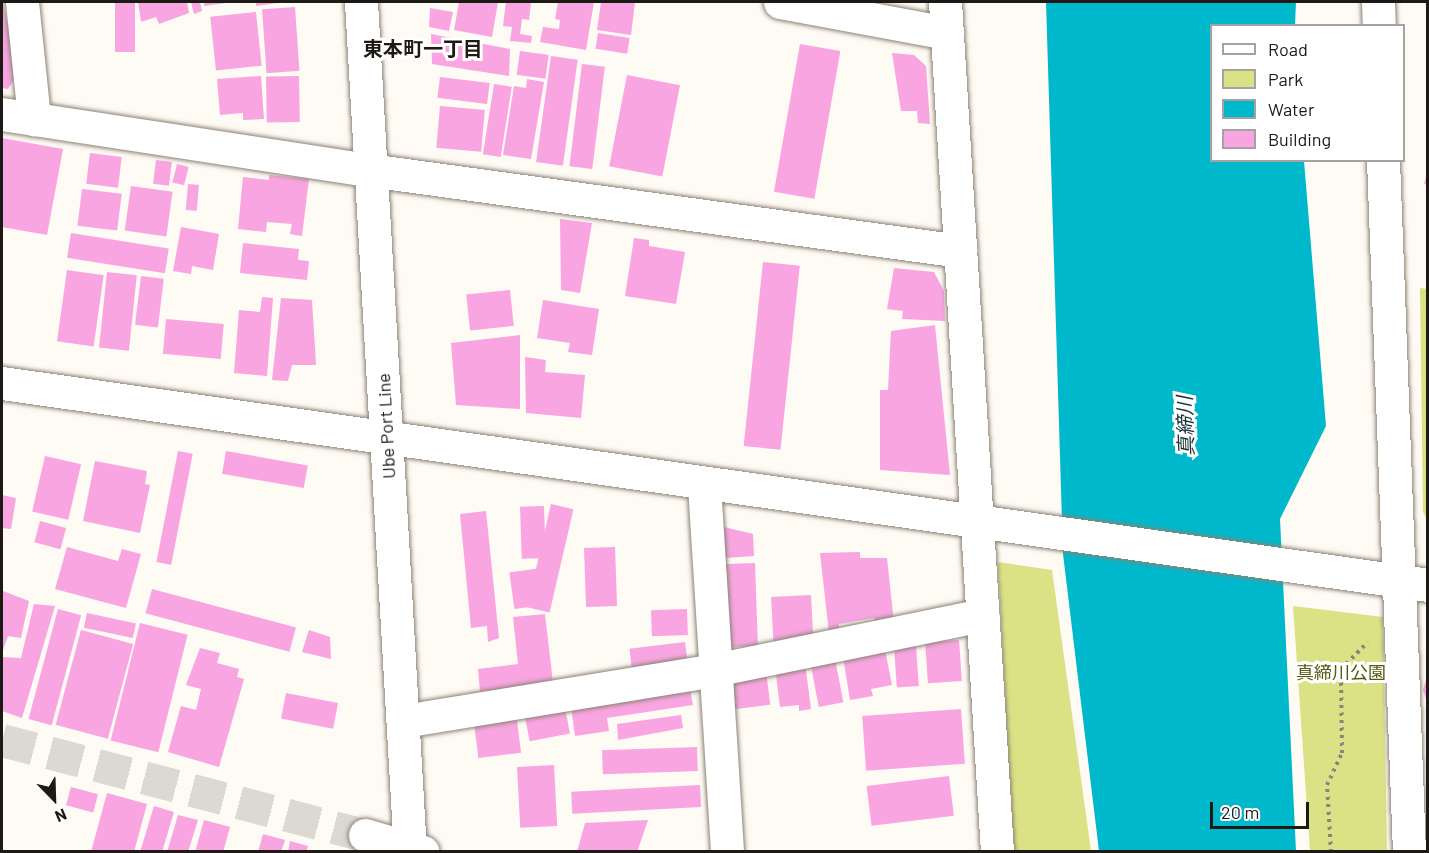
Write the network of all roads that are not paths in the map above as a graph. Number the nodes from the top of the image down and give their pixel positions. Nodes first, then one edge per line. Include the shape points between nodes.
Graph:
1 (22, 2) edge
2 (361, 2) edge
3 (780, 2) edge
4 (1378, 2) edge
5 (946, 17) edge
6 (1379, 24) edge
7 (2, 114) edge
8 (34, 119) junction
9 (1383, 162) edge
10 (369, 170) junction
11 (960, 251) junction
12 (2, 383) edge
13 (388, 439) junction
14 (704, 485) junction
15 (978, 522) junction
16 (1412, 583) edge
17 (982, 615) junction
18 (714, 670) junction
19 (403, 721) junction
20 (1417, 732) edge
21 (365, 835) tunnel mouth
22 (414, 850) edge
23 (727, 852) edge
24 (997, 852) edge
25 (1409, 852) edge

1 - 8 street
2 - 10 street, Ube Port Line
3 - 5 street
4 - 6 street
5 - 11 street
7 - 8 street
8 - 10 street
9 - 16 street
10 - 11 street
10 - 13 street, Ube Port Line
11 - 15 street
12 - 13 street
13 - 14 street
13 - 19 street, Ube Port Line
14 - 15 street
14 - 18 street
15 - 16 street
15 - 17 street
16 - 20 street via 1400,634
17 - 18 street
17 - 24 street
18 - 19 street
18 - 23 street
19 - 22 street, Ube Port Line
20 - 25 street
21 - 22 street

